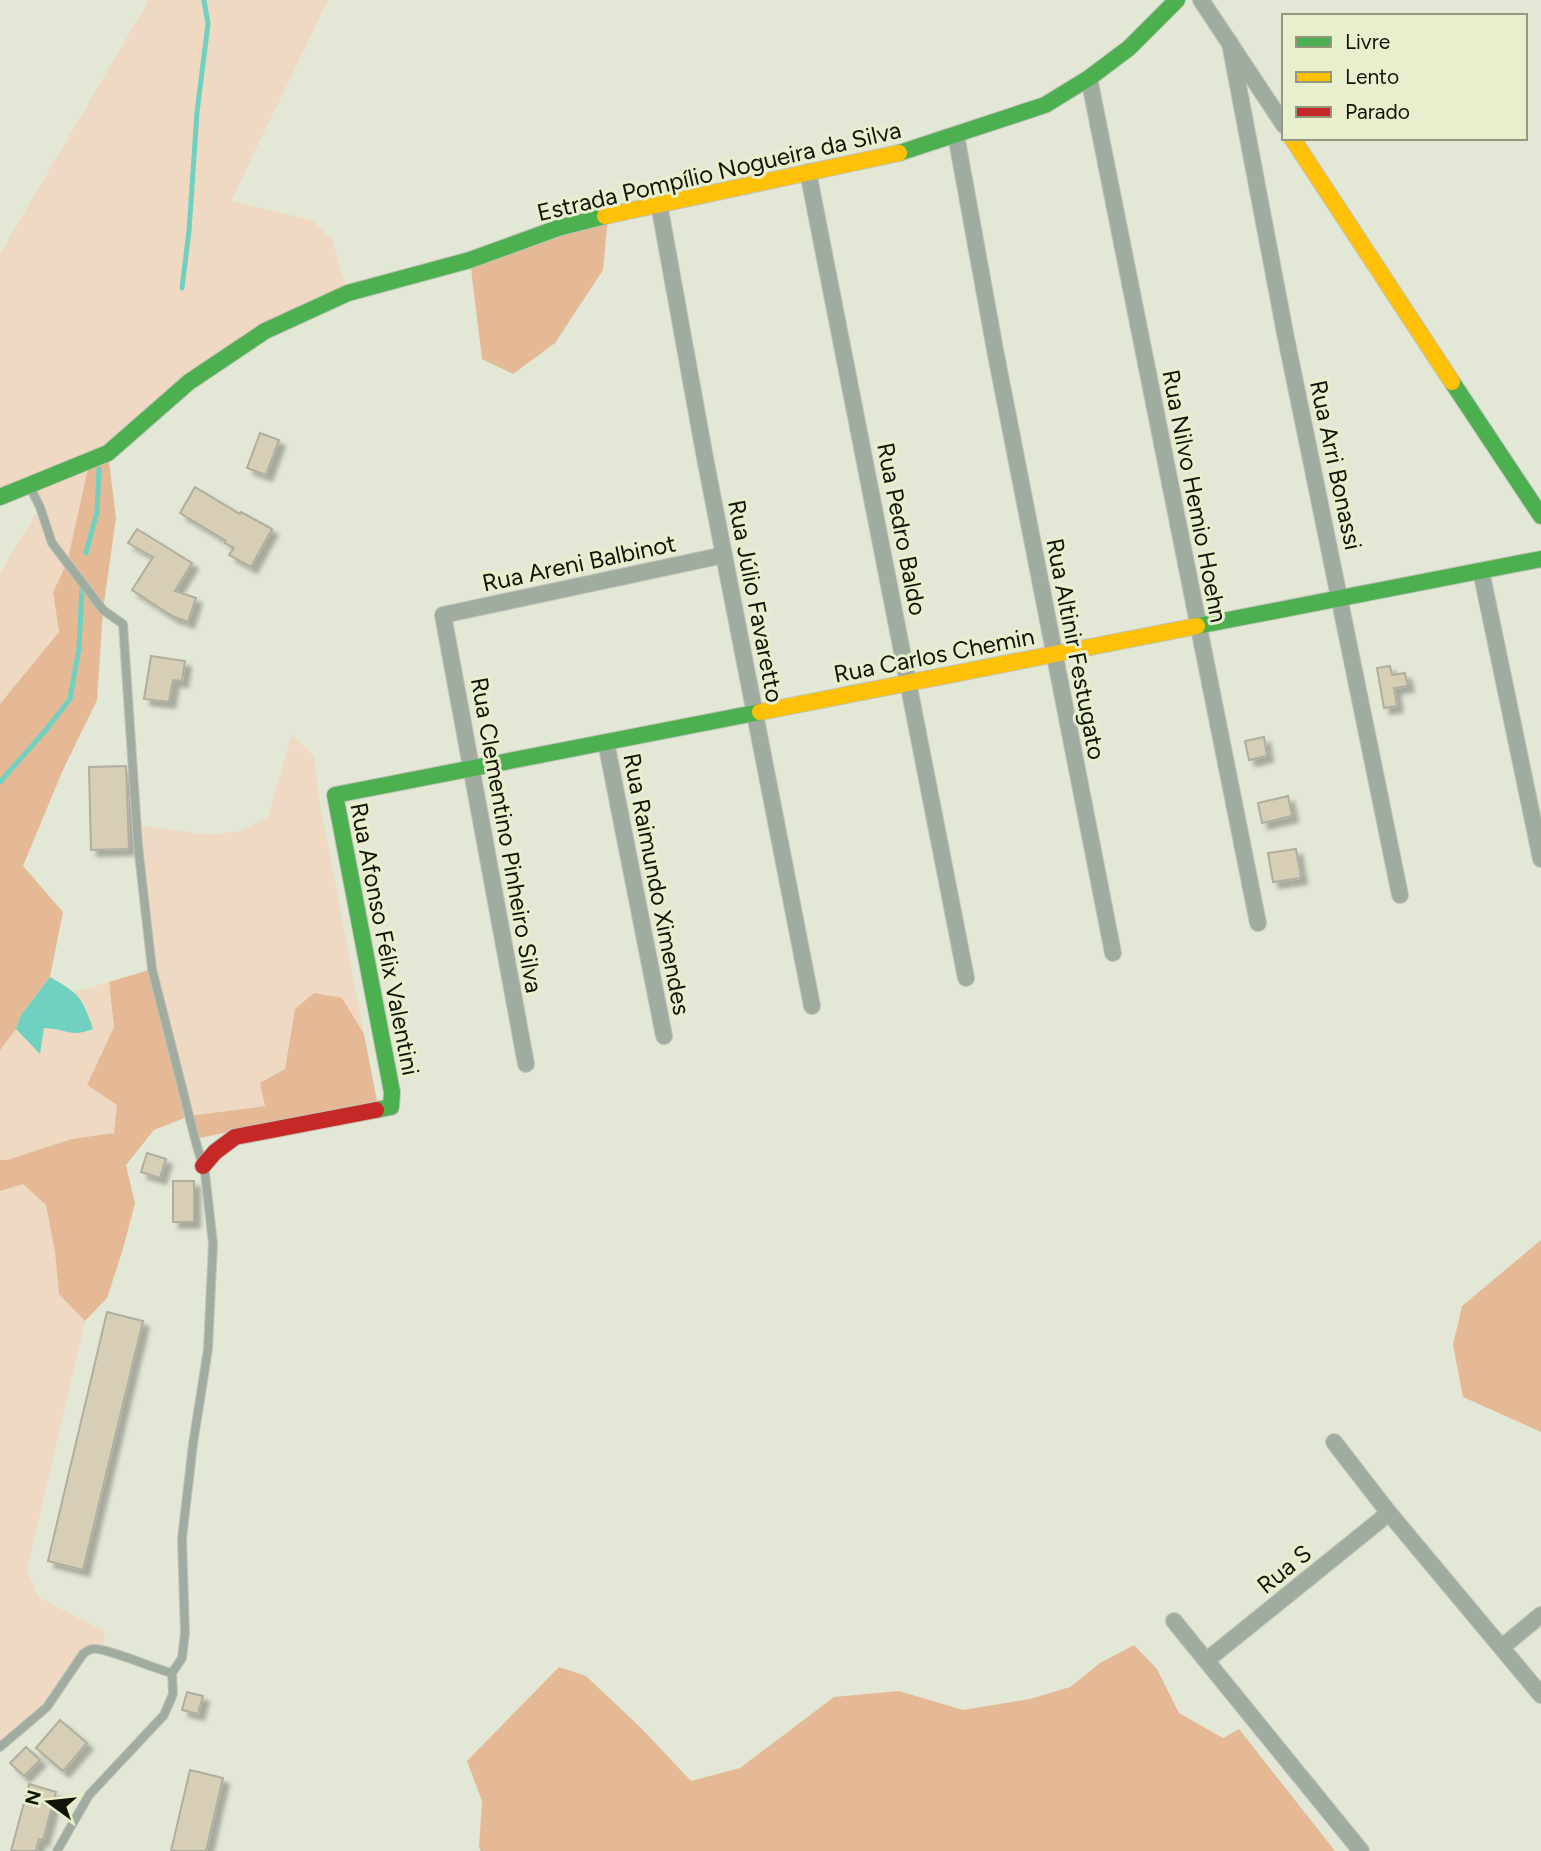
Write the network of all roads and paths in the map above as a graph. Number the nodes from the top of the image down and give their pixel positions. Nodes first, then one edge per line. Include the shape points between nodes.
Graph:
1 (1177, 0) edge
2 (1201, 0) edge
3 (1230, 43) junction
4 (1089, 78) junction
5 (1282, 122) edge
6 (956, 135) junction
7 (1294, 140) edge
8 (808, 172) junction
9 (659, 204) junction
10 (29, 485) junction
11 (0, 497) edge
12 (1541, 516) edge
13 (724, 555) junction
14 (1541, 559) edge
15 (1481, 571) junction
16 (1340, 599) junction
17 (443, 615) joint
18 (1198, 626) junction
19 (1054, 654) junction
20 (908, 683) junction
21 (755, 713) junction
22 (606, 742) junction
23 (472, 768) junction
24 (335, 795) joint
25 (1541, 859) edge
26 (1400, 895) dead end
27 (1258, 923) dead end
28 (1113, 953) dead end
29 (966, 978) dead end
30 (812, 1006) dead end
31 (664, 1035) dead end
32 (526, 1064) dead end
33 (203, 1166) junction
34 (1334, 1442) dead end
35 (1389, 1513) junction
36 (1541, 1615) edge
37 (1174, 1621) dead end
38 (1502, 1647) junction
39 (1207, 1660) junction
40 (172, 1673) junction
41 (1541, 1695) edge
42 (0, 1747) edge
43 (57, 1851) edge
44 (1361, 1851) edge

1 - 4 street, Estrada Pompílio Nogueira da Silva via 1129,48
2 - 3 street
3 - 5 street
3 - 16 street, Rua Arri Bonassi
4 - 6 street, Estrada Pompílio Nogueira da Silva via 1045,105
4 - 18 street, Rua Nilvo Hemio Hoehn
6 - 8 street, Estrada Pompílio Nogueira da Silva
6 - 19 street, Rua Altinir Festugato
7 - 12 street
8 - 9 street, Estrada Pompílio Nogueira da Silva
8 - 20 street, Rua Pedro Baldo
9 - 10 street, Estrada Pompílio Nogueira da Silva via 558,228 470,260 336,298 265,331 189,382 108,453
9 - 13 street, Rua Júlio Favaretto
10 - 11 street, Estrada Pompílio Nogueira da Silva
10 - 33 lane via 52,543 103,610 123,624 137,835 152,969
13 - 17 street, Rua Areni Balbinot
13 - 21 street, Rua Júlio Favaretto
14 - 15 street, Rua Carlos Chemin
15 - 16 street, Rua Carlos Chemin
15 - 25 street
16 - 18 street, Rua Carlos Chemin
16 - 26 street, Rua Arri Bonassi
17 - 23 street, Rua Clementino Pinheiro Silva
18 - 19 street, Rua Carlos Chemin
18 - 27 street, Rua Nilvo Hemio Hoehn
19 - 20 street, Rua Carlos Chemin
19 - 28 street, Rua Altinir Festugato
20 - 21 street, Rua Carlos Chemin
20 - 29 street, Rua Pedro Baldo
21 - 22 street, Rua Carlos Chemin
21 - 30 street, Rua Júlio Favaretto
22 - 23 street, Rua Carlos Chemin
22 - 31 street, Rua Raimundo Ximendes
23 - 24 street, Rua Carlos Chemin
23 - 32 street, Rua Clementino Pinheiro Silva
24 - 33 street, Rua Afonso Félix Valentini via 391,1107 235,1137
33 - 40 lane via 212,1244 208,1349 183,1539 185,1633 182,1658
34 - 35 street
35 - 38 street
35 - 39 street, Rua S
36 - 38 street
37 - 39 street
38 - 41 street
39 - 44 street
40 - 42 lane via 91,1648 47,1707
40 - 43 lane via 173,1694 164,1715 89,1796

